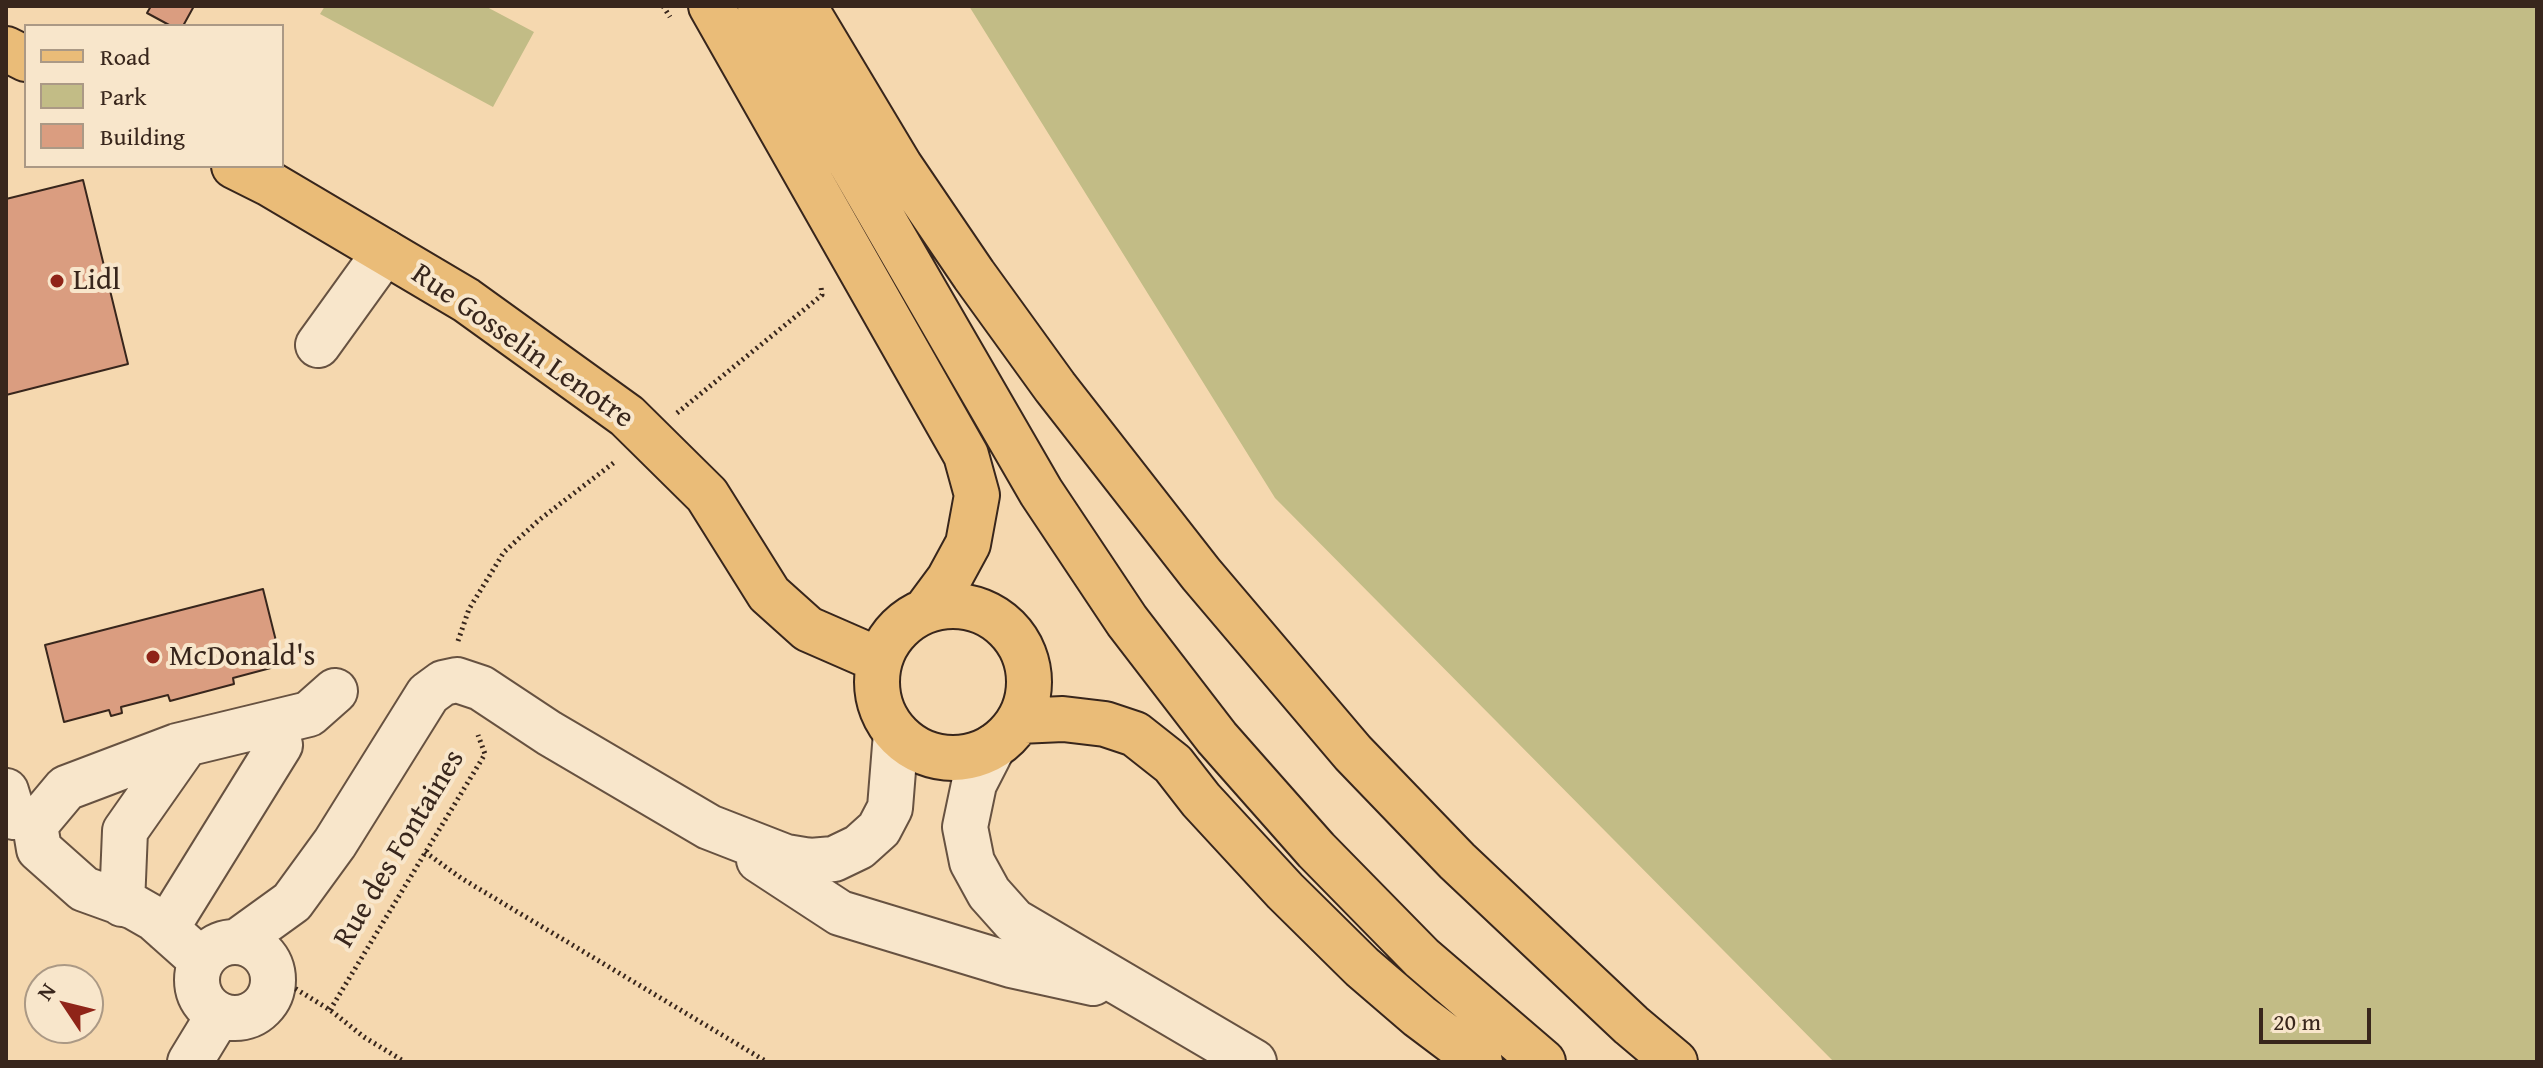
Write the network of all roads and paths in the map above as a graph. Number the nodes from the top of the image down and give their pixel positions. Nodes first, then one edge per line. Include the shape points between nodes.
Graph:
1 (663, 6) edge
2 (760, 6) edge
3 (804, 6) edge
4 (691, 13) edge
5 (6, 49) edge
6 (24, 58) edge
7 (238, 168) edge
8 (385, 252) junction
9 (821, 282) dead end
10 (318, 345) dead end
11 (648, 437) junction
12 (926, 610) junction
13 (879, 660) junction
14 (457, 680) junction
15 (335, 691) dead end
16 (274, 724) junction
17 (896, 733) junction
18 (1006, 734) junction
19 (186, 744) junction
20 (15, 812) edge
21 (709, 827) junction
22 (425, 852) junction
23 (141, 914) junction
24 (220, 951) junction
25 (275, 976) junction
26 (1142, 994) junction
27 (330, 1010) junction
28 (218, 1016) junction
29 (190, 1062) edge
30 (405, 1062) edge
31 (767, 1062) edge
32 (1254, 1062) edge
33 (1480, 1062) edge
34 (1543, 1062) edge
35 (1675, 1062) edge

1 - 4 path
2 - 34 main road via 1033,479 1127,621 1217,738 1316,850 1422,958
3 - 35 main road via 900,166 974,275 1201,574 1353,753 1457,861
4 - 12 main road via 966,455 977,495 968,544
5 - 6 main road
7 - 8 main road, Rue Gosselin Lenotre
8 - 10 lane
8 - 11 main road, Rue Gosselin Lenotre via 466,300 627,416
9 - 11 path, Rue des Fontaines via 822,295
11 - 13 main road, Rue Gosselin Lenotre via 707,495 769,594 808,629
11 - 14 path, Rue des Fontaines via 504,552 469,609 457,644
12 - 13 main road via 890,639
12 - 18 main road via 949,605 973,608 1012,633 1024,652 1028,699
13 - 17 main road via 876,686 882,711
14 - 21 lane via 481,688
14 - 22 path, Rue des Fontaines via 485,754
14 - 24 lane via 428,694 292,902
15 - 16 lane via 309,714
16 - 19 lane
16 - 23 lane via 280,745
17 - 18 main road via 921,751 952,759 974,756
17 - 21 lane via 890,808 879,829 859,847 834,859 810,861
18 - 26 lane via 974,784 965,827 972,862 989,893 1014,921
18 - 33 main road via 1063,719 1135,734 1173,764 1285,891 1362,967
19 - 20 lane
19 - 23 lane via 125,831
20 - 23 lane via 39,849 84,889
21 - 26 lane via 840,913 1011,965
22 - 27 path, Rue des Fontaines
22 - 31 path
23 - 24 lane
24 - 25 lane via 258,948
24 - 28 lane via 195,981 202,1002
25 - 27 path
25 - 28 lane via 266,1004 244,1019
26 - 32 lane
27 - 30 path
28 - 29 lane

